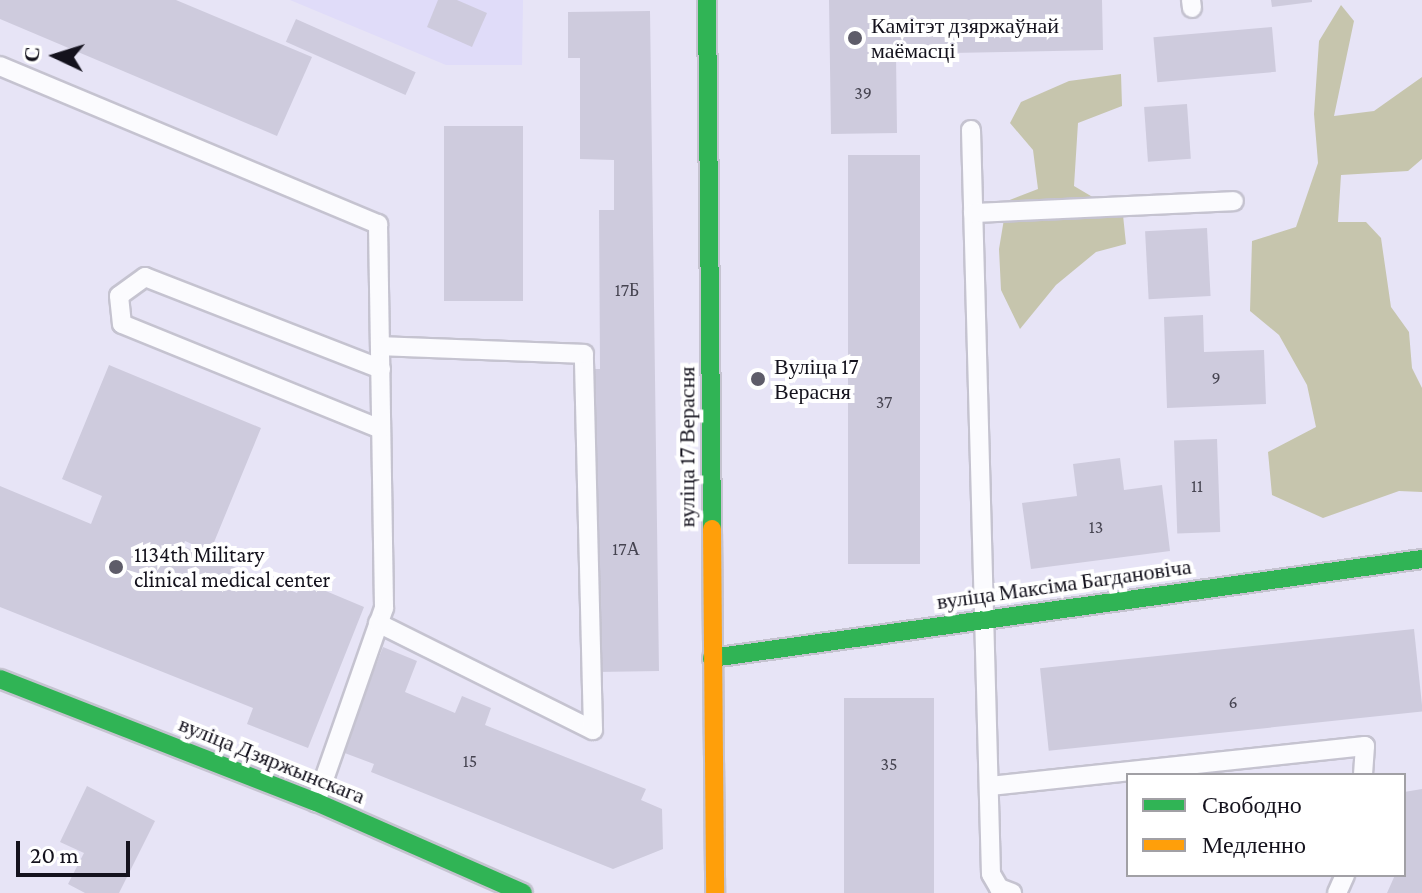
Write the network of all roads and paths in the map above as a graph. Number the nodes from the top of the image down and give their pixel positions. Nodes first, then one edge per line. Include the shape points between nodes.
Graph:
1 (707, 0) edge
2 (0, 66) edge
3 (971, 130) dead end
4 (1234, 201) dead end
5 (973, 213) junction
6 (380, 346) junction
7 (381, 369) junction
8 (381, 429) junction
9 (1422, 559) edge
10 (983, 619) junction
11 (378, 623) junction
12 (712, 658) junction
13 (0, 679) edge
14 (1363, 773) edge
15 (990, 786) junction
16 (316, 802) junction
17 (523, 893) edge
18 (715, 893) edge
19 (1012, 893) edge

1 - 12 street, вуліца 17 Верасня
2 - 6 lane via 378,224
3 - 5 lane
4 - 5 lane
5 - 10 lane
6 - 7 lane
6 - 11 lane via 584,354 593,730
7 - 8 lane
7 - 8 lane via 145,277 119,296 122,324
8 - 11 lane via 384,608
9 - 10 street, вуліца Максіма Багдановіча
10 - 12 street, вуліца Максіма Багдановіча
10 - 15 lane
11 - 16 lane
12 - 18 street, вуліца 17 Верасня
13 - 16 street, вуліца Дзяржынскага
14 - 15 lane via 1365,746
15 - 19 lane via 991,874 999,888
16 - 17 street, вуліца Дзяржынскага

